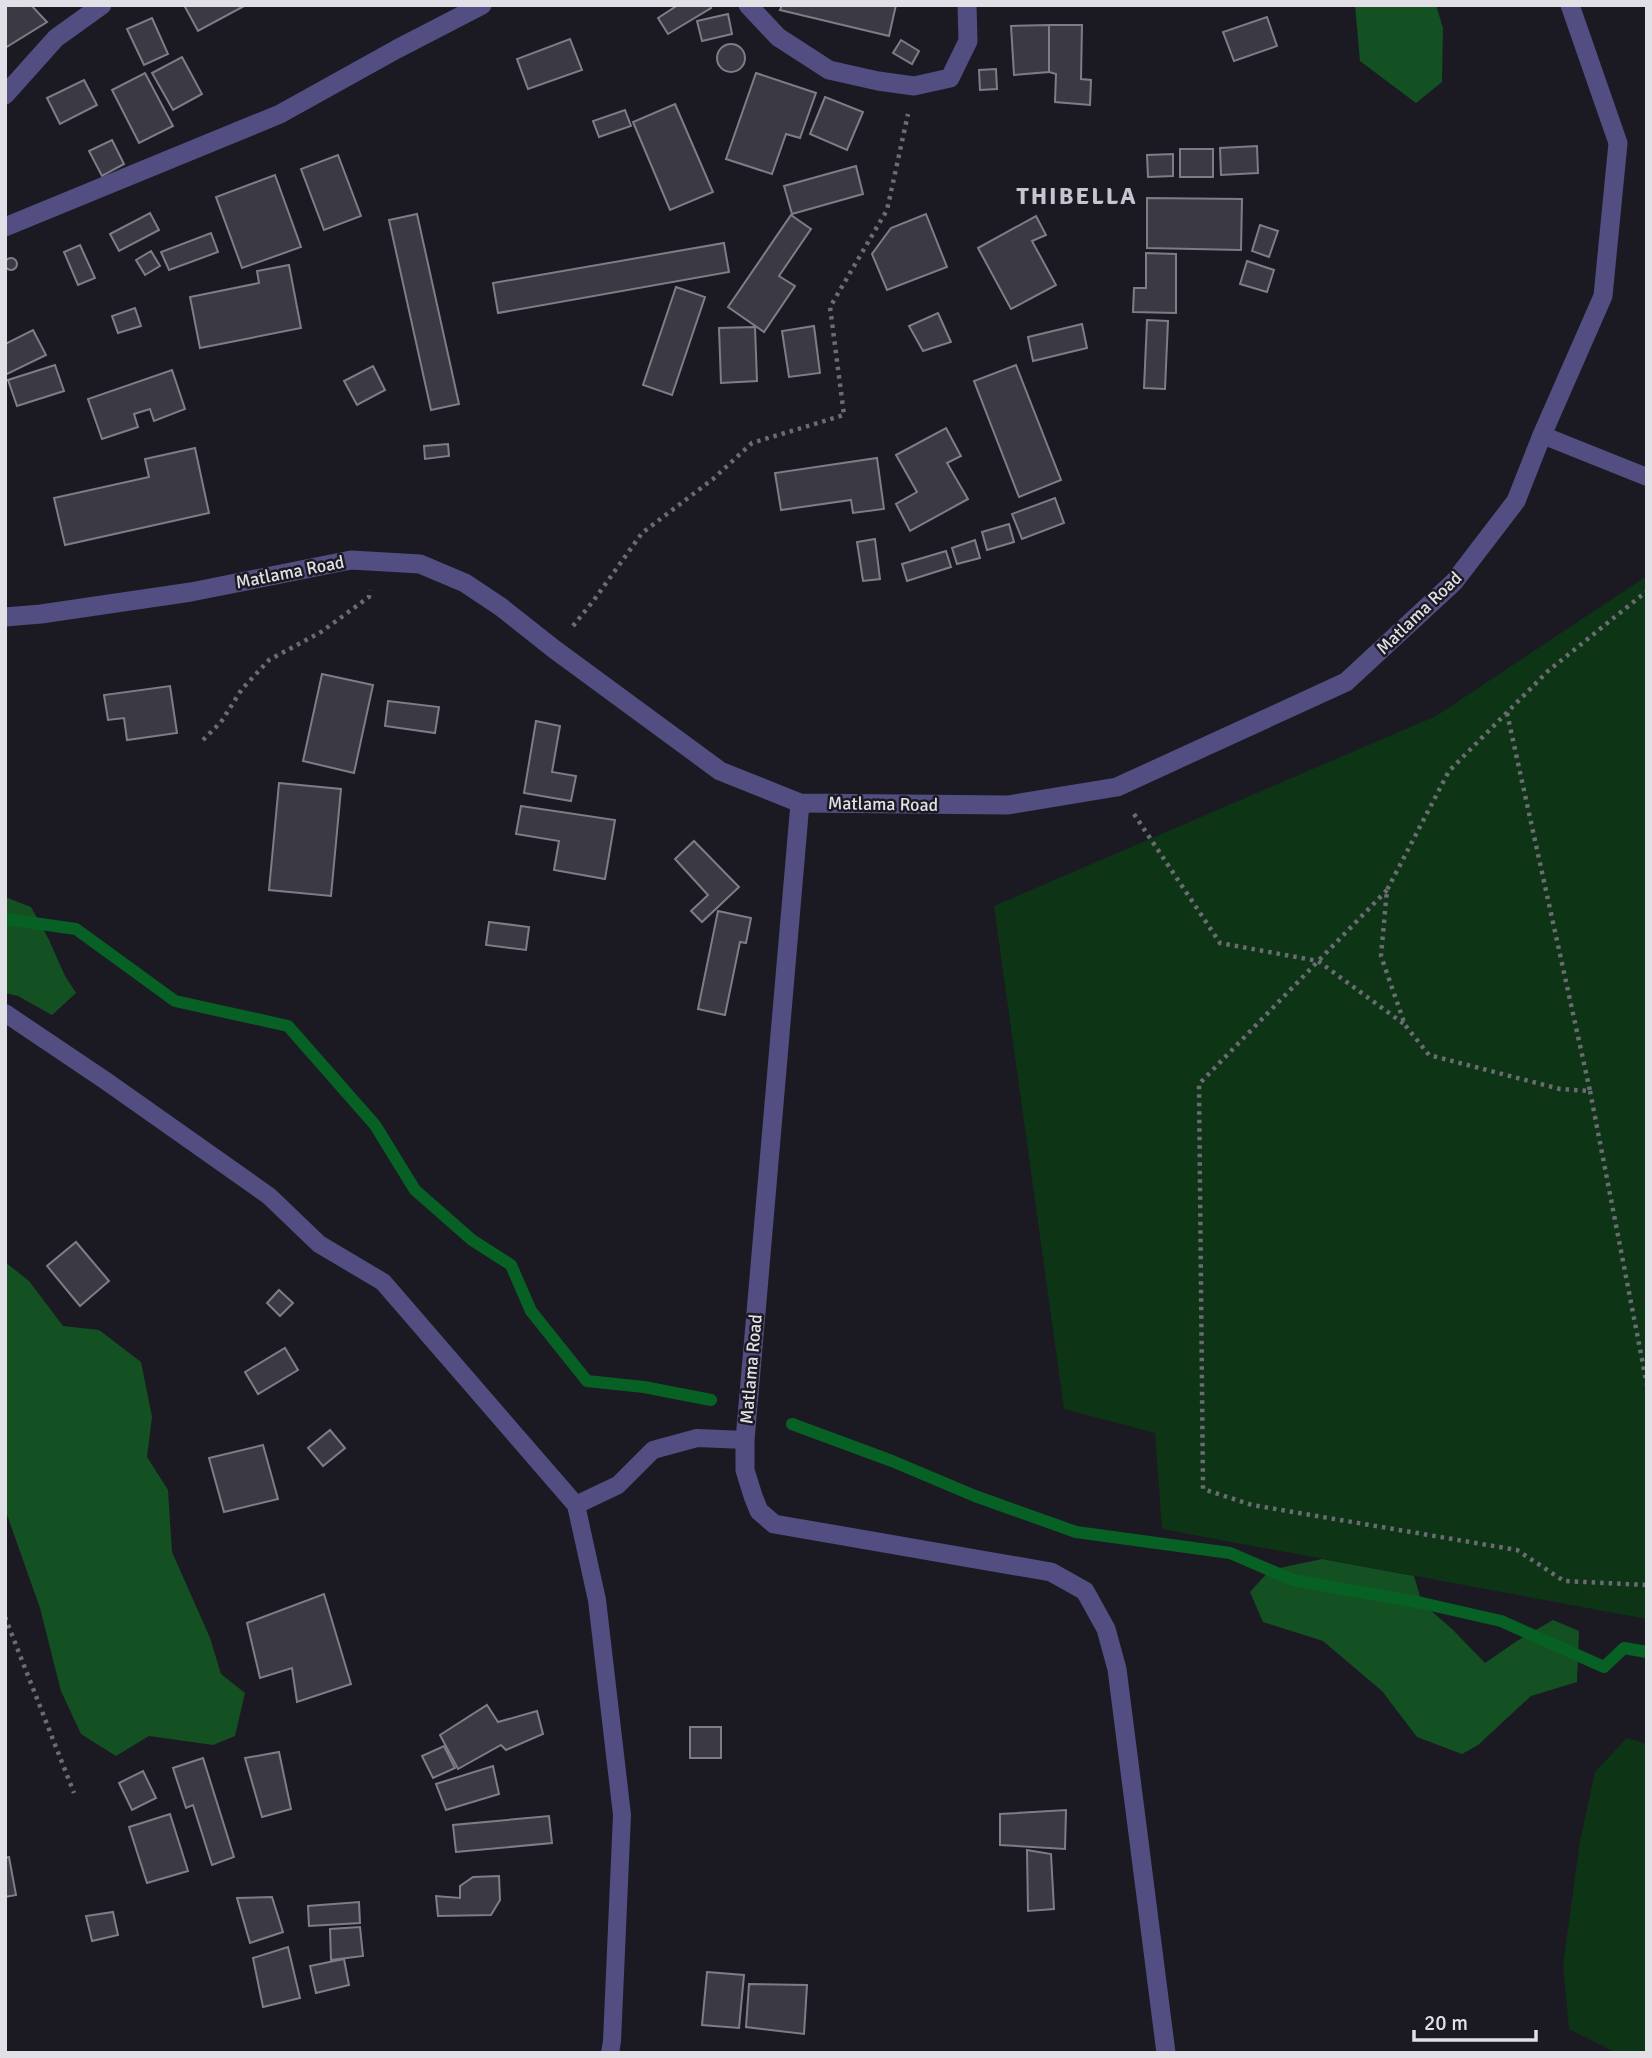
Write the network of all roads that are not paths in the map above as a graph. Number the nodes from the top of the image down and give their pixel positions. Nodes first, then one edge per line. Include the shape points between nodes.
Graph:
1 (102, 5) edge
2 (482, 5) edge
3 (748, 5) edge
4 (967, 5) edge
5 (1570, 5) edge
6 (5, 95) edge
7 (5, 227) edge
8 (1542, 435) junction
9 (1647, 477) edge
10 (5, 617) edge
11 (800, 803) junction
12 (5, 1013) edge
13 (745, 1440) junction
14 (576, 1505) junction
15 (610, 2053) edge
16 (1166, 2053) edge

1 - 6 street via 56,38
2 - 7 street via 281,114
3 - 4 street via 778,37 829,70 914,86 950,78 968,41
5 - 8 street, Matlama Road via 1618,143 1604,296
8 - 9 lane
8 - 11 street, Matlama Road via 1516,501 1454,582 1346,682 1117,787 1008,805
10 - 11 street, Matlama Road via 191,592 351,560 420,564 465,583 501,607 720,771
11 - 13 street, Matlama Road
12 - 14 lane via 269,1196 320,1244 383,1282
13 - 14 lane via 697,1438 653,1450 618,1485
13 - 16 street, Matlama Road via 745,1469 753,1496 759,1511 774,1524 1051,1572 1085,1591 1105,1629 1116,1669
14 - 15 lane via 597,1600 622,1815

